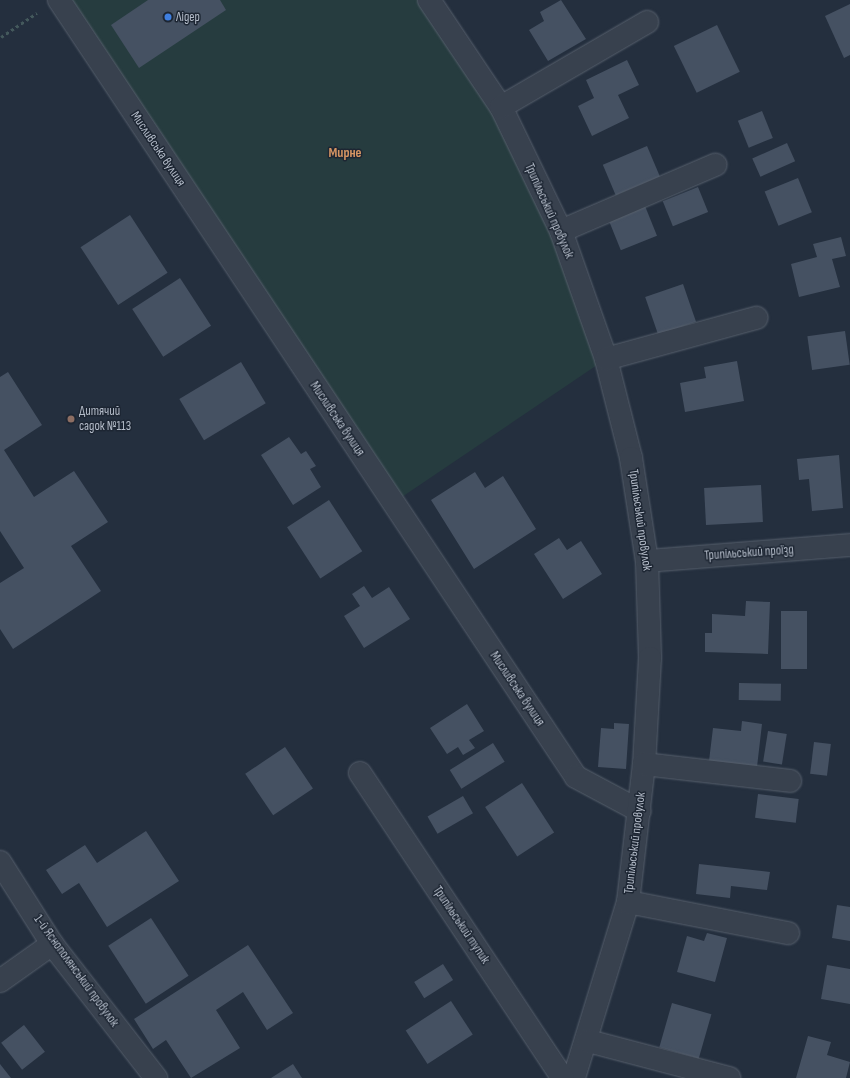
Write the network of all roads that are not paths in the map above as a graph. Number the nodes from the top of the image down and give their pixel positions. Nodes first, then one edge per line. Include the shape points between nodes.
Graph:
1 (59, 0) edge
2 (429, 0) edge
3 (648, 22) dead end
4 (501, 107) junction
5 (715, 165) dead end
6 (561, 231) junction
7 (756, 318) dead end
8 (606, 359) junction
9 (850, 546) edge
10 (647, 561) junction
11 (644, 764) junction
12 (360, 773) dead end
13 (790, 781) dead end
14 (640, 811) junction
15 (0, 862) edge
16 (628, 902) junction
17 (788, 933) dead end
18 (52, 944) junction
19 (0, 981) edge
20 (588, 1041) junction
21 (156, 1078) edge
22 (563, 1078) edge
23 (574, 1078) edge
24 (729, 1078) edge

1 - 14 street, Мисливська вулиця via 576,777
2 - 4 street, Трипільський провулок
3 - 4 street
4 - 6 street, Трипільський провулок
5 - 6 street
6 - 8 street, Трипільський провулок
7 - 8 street
8 - 10 street, Трипільський провулок via 631,458
9 - 10 street, Трипільський проїзд
10 - 11 street, Трипільський провулок via 650,658
11 - 13 street
11 - 14 street, Трипільський провулок
12 - 22 street, Трипільський тупик
14 - 16 street, Трипільський провулок
15 - 18 street, 1-й Яснополянський провулок
16 - 17 street
16 - 20 street, Трипільський провулок
18 - 19 street
18 - 21 street, 1-й Яснополянський провулок
20 - 23 street, Трипільський провулок
20 - 24 street

